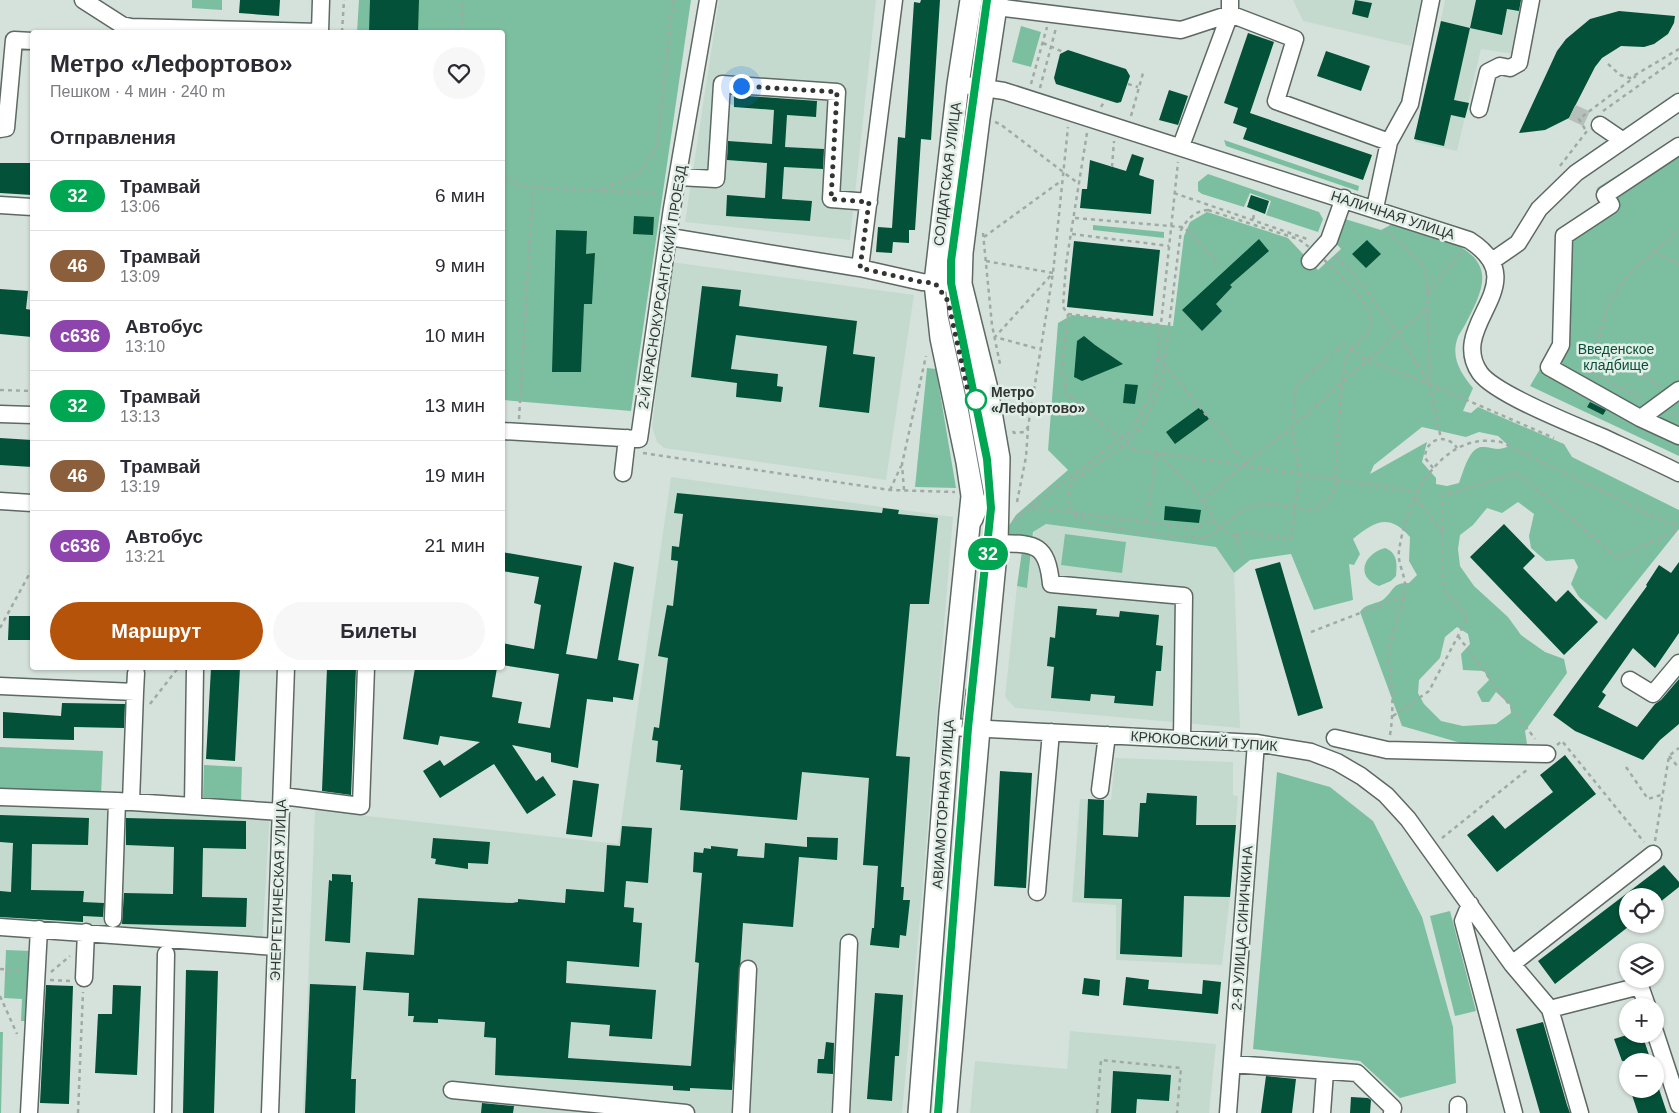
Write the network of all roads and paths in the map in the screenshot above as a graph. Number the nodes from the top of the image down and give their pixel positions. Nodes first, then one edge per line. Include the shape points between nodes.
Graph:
1 (83, 0) edge
2 (321, 0) edge
3 (344, 0) edge
4 (462, 0) edge
5 (674, 0) edge
6 (708, 0) edge
7 (894, 0) edge
8 (971, 0) edge
9 (1431, 0) edge
10 (1532, 0) edge
11 (997, 3) edge
12 (1230, 7) edge
13 (1085, 8) edge
14 (1055, 14) junction
15 (244, 30) edge
16 (320, 30) edge
17 (342, 30) edge
18 (462, 30) edge
19 (1046, 31) junction
20 (1055, 33) junction
21 (30, 41) edge
22 (1043, 43) junction
23 (1051, 45) junction
24 (1679, 50) edge
25 (1063, 52) dead end
26 (1039, 57) junction
27 (1679, 57) edge
28 (1048, 59) junction
29 (1608, 64) dead end
30 (1036, 70) junction
31 (1044, 72) junction
32 (1143, 73) dead end
33 (1636, 76) junction
34 (958, 84) junction
35 (1128, 84) dead end
36 (1031, 86) dead end
37 (984, 87) junction
38 (1139, 87) junction
39 (1040, 89) dead end
40 (1104, 100) dead end
41 (1679, 102) edge
42 (1101, 108) dead end
43 (1479, 109) dead end
44 (1131, 118) dead end
45 (992, 121) dead end
46 (1595, 124) junction
47 (1068, 126) dead end
48 (0, 129) edge
49 (1087, 132) dead end
50 (1622, 140) junction
51 (1114, 141) dead end
52 (1389, 142) junction
53 (1679, 146) edge
54 (1179, 154) junction
55 (1112, 167) dead end
56 (1559, 167) dead end
57 (1062, 170) junction
58 (505, 177) edge
59 (678, 177) junction
60 (1061, 180) junction
61 (1079, 184) junction
62 (533, 187) junction
63 (596, 191) junction
64 (664, 192) dead end
65 (1174, 193) junction
66 (1344, 198) junction
67 (869, 202) junction
68 (0, 205) edge
69 (30, 207) edge
70 (1374, 208) junction
71 (1255, 211) dead end
72 (1075, 218) junction
73 (1253, 219) junction
74 (1171, 225) junction
75 (1182, 227) junction
76 (1382, 227) dead end
77 (983, 229) dead end
78 (1679, 230) edge
79 (1072, 234) junction
80 (983, 237) junction
81 (670, 238) junction
82 (1169, 246) junction
83 (1465, 250) dead end
84 (1655, 252) junction
85 (1318, 254) junction
86 (986, 261) junction
87 (1492, 261) junction
88 (1217, 263) dead end
89 (1679, 264) edge
90 (860, 268) junction
91 (1053, 273) junction
92 (935, 283) junction
93 (961, 284) junction
94 (1428, 292) junction
95 (1426, 308) junction
96 (1068, 314) junction
97 (1161, 325) junction
98 (1398, 334) junction
99 (995, 336) junction
100 (1039, 349) junction
101 (1352, 349) junction
102 (1595, 351) junction
103 (928, 352) dead end
104 (1158, 357) junction
105 (1366, 360) junction
106 (1164, 364) junction
107 (1001, 366) dead end
108 (1343, 381) junction
109 (1430, 384) junction
110 (0, 390) edge
111 (30, 391) edge
112 (1677, 391) edge
113 (1648, 413) joint
114 (0, 414) edge
115 (30, 415) edge
116 (519, 420) junction
117 (528, 421) dead end
118 (1012, 424) dead end
119 (507, 426) edge
120 (1292, 426) junction
121 (1028, 427) junction
122 (1679, 436) edge
123 (627, 438) junction
124 (1120, 438) junction
125 (1554, 438) dead end
126 (1441, 439) junction
127 (1125, 442) junction
128 (1457, 448) junction
129 (1156, 452) junction
130 (656, 456) dead end
131 (1246, 463) junction
132 (902, 464) junction
133 (1433, 468) junction
134 (623, 473) dead end
135 (1679, 473) edge
136 (1299, 474) junction
137 (1335, 480) junction
138 (890, 490) junction
139 (904, 490) junction
140 (1418, 492) junction
141 (968, 494) junction
142 (1416, 497) junction
143 (1008, 499) junction
144 (1202, 501) junction
145 (0, 502) edge
146 (30, 503) edge
147 (1031, 507) dead end
148 (1295, 507) junction
149 (1014, 514) dead end
150 (1012, 523) dead end
151 (1147, 523) dead end
152 (1679, 525) edge
153 (1220, 528) junction
154 (1679, 529) edge
155 (968, 533) junction
156 (1443, 533) junction
157 (1236, 536) junction
158 (997, 543) junction
159 (1244, 562) dead end
160 (30, 573) edge
161 (1404, 596) junction
162 (0, 628) edge
163 (1311, 632) dead end
164 (1458, 636) junction
165 (1679, 663) edge
166 (176, 670) edge
167 (195, 670) edge
168 (286, 670) edge
169 (366, 670) edge
170 (136, 673) dead end
171 (1630, 680) dead end
172 (0, 686) edge
173 (134, 692) junction
174 (1393, 716) junction
175 (134, 725) junction
176 (949, 727) junction
177 (979, 729) junction
178 (1050, 732) junction
179 (1107, 736) junction
180 (1335, 738) dead end
181 (1182, 739) junction
182 (1256, 743) junction
183 (1679, 748) edge
184 (1387, 750) junction
185 (1547, 754) junction
186 (1669, 756) junction
187 (1626, 767) dead end
188 (1679, 768) edge
189 (1100, 790) dead end
190 (1661, 795) junction
191 (0, 797) edge
192 (124, 801) junction
193 (282, 804) junction
194 (192, 806) junction
195 (1442, 838) dead end
196 (1653, 854) junction
197 (1037, 892) dead end
198 (1470, 904) junction
199 (113, 919) dead end
200 (0, 926) edge
201 (39, 929) junction
202 (85, 938) junction
203 (849, 943) dead end
204 (276, 947) junction
205 (166, 954) dead end
206 (1512, 964) junction
207 (0, 969) edge
208 (748, 969) dead end
209 (33, 977) junction
210 (84, 980) junction
211 (0, 996) edge
212 (1644, 998) edge
213 (1550, 1009) junction
214 (20, 1039) dead end
215 (1659, 1043) edge
216 (1232, 1064) junction
217 (1325, 1072) junction
218 (452, 1090) dead end
219 (1679, 1105) edge
220 (676, 1112) edge
221 (29, 1113) edge
222 (78, 1113) edge
223 (164, 1113) edge
224 (270, 1113) edge
225 (741, 1113) edge
226 (841, 1113) edge
227 (919, 1113) edge
228 (946, 1113) edge
229 (1097, 1113) edge
230 (1177, 1113) edge
231 (1228, 1113) edge
232 (1322, 1113) edge
233 (1392, 1113) edge
234 (1514, 1113) edge
235 (1580, 1113) edge

1 - 15 street via 122,25 131,27
2 - 16 street
3 - 17 path
4 - 18 path
5 - 63 path via 657,146 639,173
6 - 59 street, 2-Й КРАСНОКУРСАНТСКИЙ ПРОЕЗД
7 - 67 street
8 - 34 main road, СОЛДАТСКАЯ УЛИЦА
9 - 52 street via 1410,104
10 - 43 street via 1519,62 1510,68 1500,66 1488,72
11 - 14 street
11 - 37 main road, СОЛДАТСКАЯ УЛИЦА
12 - 13 street via 1181,30
12 - 52 street via 1295,38 1276,100
12 - 54 street
13 - 14 street
14 - 19 path
14 - 20 path
19 - 20 path
19 - 22 path
20 - 23 path
21 - 48 street via 14,40 6,128
22 - 23 path
22 - 26 path
23 - 25 path
23 - 28 path
24 - 33 path
26 - 28 path
26 - 30 path
27 - 46 path
28 - 31 path
29 - 33 path via 1624,77
30 - 31 path
30 - 36 path
31 - 39 path
32 - 38 path
33 - 46 path via 1579,119
34 - 37 street, НАЛИЧНАЯ УЛИЦА
34 - 92 main road, СОЛДАТСКАЯ УЛИЦА
35 - 38 path
37 - 54 street, НАЛИЧНАЯ УЛИЦА via 1004,90
37 - 93 main road, СОЛДАТСКАЯ УЛИЦА via 962,253
38 - 44 path
40 - 42 path
41 - 50 street
45 - 57 path
46 - 50 street
46 - 56 path
47 - 57 path
49 - 61 path
50 - 87 street via 1576,173 1539,208 1518,243
51 - 55 path
52 - 70 street
53 - 122 street via 1605,195 1611,205 1564,236 1561,345 1549,367
54 - 65 path
54 - 66 street, НАЛИЧНАЯ УЛИЦА
57 - 60 path
57 - 61 path
58 - 62 path via 520,186
59 - 67 street via 716,179 722,84 837,92 831,199
59 - 81 street, 2-Й КРАСНОКУРСАНТСКИЙ ПРОЕЗД
60 - 80 path
60 - 91 path
61 - 72 path
62 - 63 path
62 - 116 path
63 - 64 path
65 - 73 path
65 - 74 path
66 - 70 street, НАЛИЧНАЯ УЛИЦА
66 - 85 street via 1334,230
67 - 90 street
68 - 69 street
70 - 87 street, НАЛИЧНАЯ УЛИЦА via 1469,240 1484,250
71 - 73 path
72 - 74 path
72 - 79 path
73 - 85 path
74 - 75 path
74 - 82 path
75 - 85 path via 1192,215 1208,210 1298,239
75 - 88 path
75 - 106 path
76 - 94 path via 1424,265
77 - 80 path
78 - 84 path
79 - 82 path
79 - 96 path via 1063,307
80 - 86 path
81 - 90 street
81 - 123 street, 2-Й КРАСНОКУРСАНТСКИЙ ПРОЕЗД via 639,439
82 - 97 path
83 - 94 path
84 - 89 path
84 - 102 path via 1630,273 1609,302
85 - 98 path via 1354,274
85 - 101 path via 1367,306 1369,330
86 - 91 path
86 - 99 path
87 - 135 street via 1496,286 1475,330 1470,350 1481,375 1494,387
90 - 92 street
91 - 99 path
91 - 100 path
92 - 93 street
92 - 141 main road, СОЛДАТСКАЯ УЛИЦА via 941,338 967,462
92 - 155 street via 948,301 982,460 986,492
93 - 143 main road, СОЛДАТСКАЯ УЛИЦА via 987,389
94 - 95 path
95 - 98 path
95 - 109 path
96 - 97 path
96 - 124 path via 1061,374 1066,380 1064,392
97 - 104 path
98 - 105 path
98 - 109 path
99 - 100 path
99 - 107 path
100 - 121 path
101 - 105 path
101 - 108 path via 1345,361
101 - 120 path via 1345,344 1296,386
102 - 112 path
102 - 113 path via 1588,370 1641,398
103 - 132 path
104 - 106 path
104 - 124 path via 1155,381 1140,418
105 - 108 path
105 - 109 path
106 - 127 path via 1162,381 1153,404 1144,421
106 - 131 path
108 - 120 path
108 - 137 path
109 - 125 path
109 - 126 path
110 - 111 path
112 - 113 street
114 - 115 street
116 - 117 path
116 - 119 path
118 - 121 path via 1014,433 1024,432
119 - 123 street
120 - 131 path
120 - 136 path
121 - 143 path via 1026,457
123 - 134 street
124 - 127 path
124 - 147 path
126 - 128 path via 1450,441
126 - 133 path via 1434,440 1426,449 1425,458
127 - 129 path via 1133,449
127 - 153 path via 1074,480 1068,500 1078,518 1088,523 1197,538 1212,535
128 - 133 path
128 - 152 path via 1486,439 1501,442 1664,522
129 - 131 path
129 - 144 path
129 - 151 path
130 - 138 path
131 - 136 path
131 - 144 path
132 - 138 path
132 - 139 path
133 - 140 path
136 - 137 path
136 - 148 path
137 - 140 path
137 - 148 path via 1331,498 1324,505 1308,509
138 - 139 path
139 - 141 path
140 - 142 path
141 - 155 main road, АВИАМОТОРНАЯ УЛИЦА
142 - 156 path
142 - 161 path via 1398,553 1405,580
143 - 158 main road, АВИАМОТОРНАЯ УЛИЦА
144 - 153 path
145 - 146 street
148 - 153 path via 1258,504 1241,511
148 - 157 path via 1291,539 1246,532
149 - 150 path
153 - 157 path
154 - 156 path via 1618,558 1517,473 1442,496
155 - 176 main road, АВИАМОТОРНАЯ УЛИЦА
156 - 164 path via 1443,589 1468,617
157 - 159 path
158 - 177 main road, АВИАМОТОРНАЯ УЛИЦА
158 - 181 street via 1028,543 1038,548 1049,567 1051,584 1184,596
160 - 162 path
161 - 163 path
161 - 174 path via 1388,653
164 - 174 path via 1429,691
164 - 185 path
165 - 171 street via 1653,694
166 - 175 path
167 - 194 street
168 - 193 street, ЭНЕРГЕТИЧЕСКАЯ УЛИЦА
169 - 193 street via 361,806
170 - 173 street
172 - 173 street
173 - 175 street
174 - 184 path
175 - 192 street
176 - 177 street, КРЮКОВСКИЙ ТУПИК
176 - 227 main road, АВИАМОТОРНАЯ УЛИЦА
177 - 178 street, КРЮКОВСКИЙ ТУПИК
177 - 228 main road, АВИАМОТОРНАЯ УЛИЦА
178 - 179 street, КРЮКОВСКИЙ ТУПИК
178 - 197 street
179 - 181 street, КРЮКОВСКИЙ ТУПИК
179 - 189 street
180 - 184 street
181 - 182 street, КРЮКОВСКИЙ ТУПИК
182 - 198 street, КРЮКОВСКИЙ ТУПИК via 1310,752 1362,776 1386,795 1408,819
182 - 216 street, 2-Я УЛИЦА СИНИЧКИНА
183 - 186 path
184 - 185 street
185 - 195 path
185 - 196 path via 1562,741
186 - 188 path
186 - 190 path
187 - 190 path via 1648,799
190 - 196 path
191 - 192 street
192 - 194 street
192 - 199 street
193 - 194 street
193 - 204 street, ЭНЕРГЕТИЧЕСКАЯ УЛИЦА
196 - 206 street
198 - 206 street, КРЮКОВСКИЙ ТУПИК
198 - 234 street via 1464,921
200 - 201 street
201 - 202 street
201 - 209 street
202 - 204 street
202 - 209 path
202 - 210 street
203 - 226 street
204 - 224 street, ЭНЕРГЕТИЧЕСКАЯ УЛИЦА
205 - 223 street
206 - 213 street, КРЮКОВСКИЙ ТУПИК
207 - 209 path
208 - 225 street
209 - 210 path
209 - 221 street
210 - 222 path
211 - 214 path
212 - 213 street via 1640,986
213 - 235 street
215 - 219 street
216 - 217 street
216 - 231 street, 2-Я УЛИЦА СИНИЧКИНА
217 - 232 street
217 - 233 street via 1357,1073 1393,1108
218 - 220 street
229 - 230 path via 1102,1060 1181,1068

